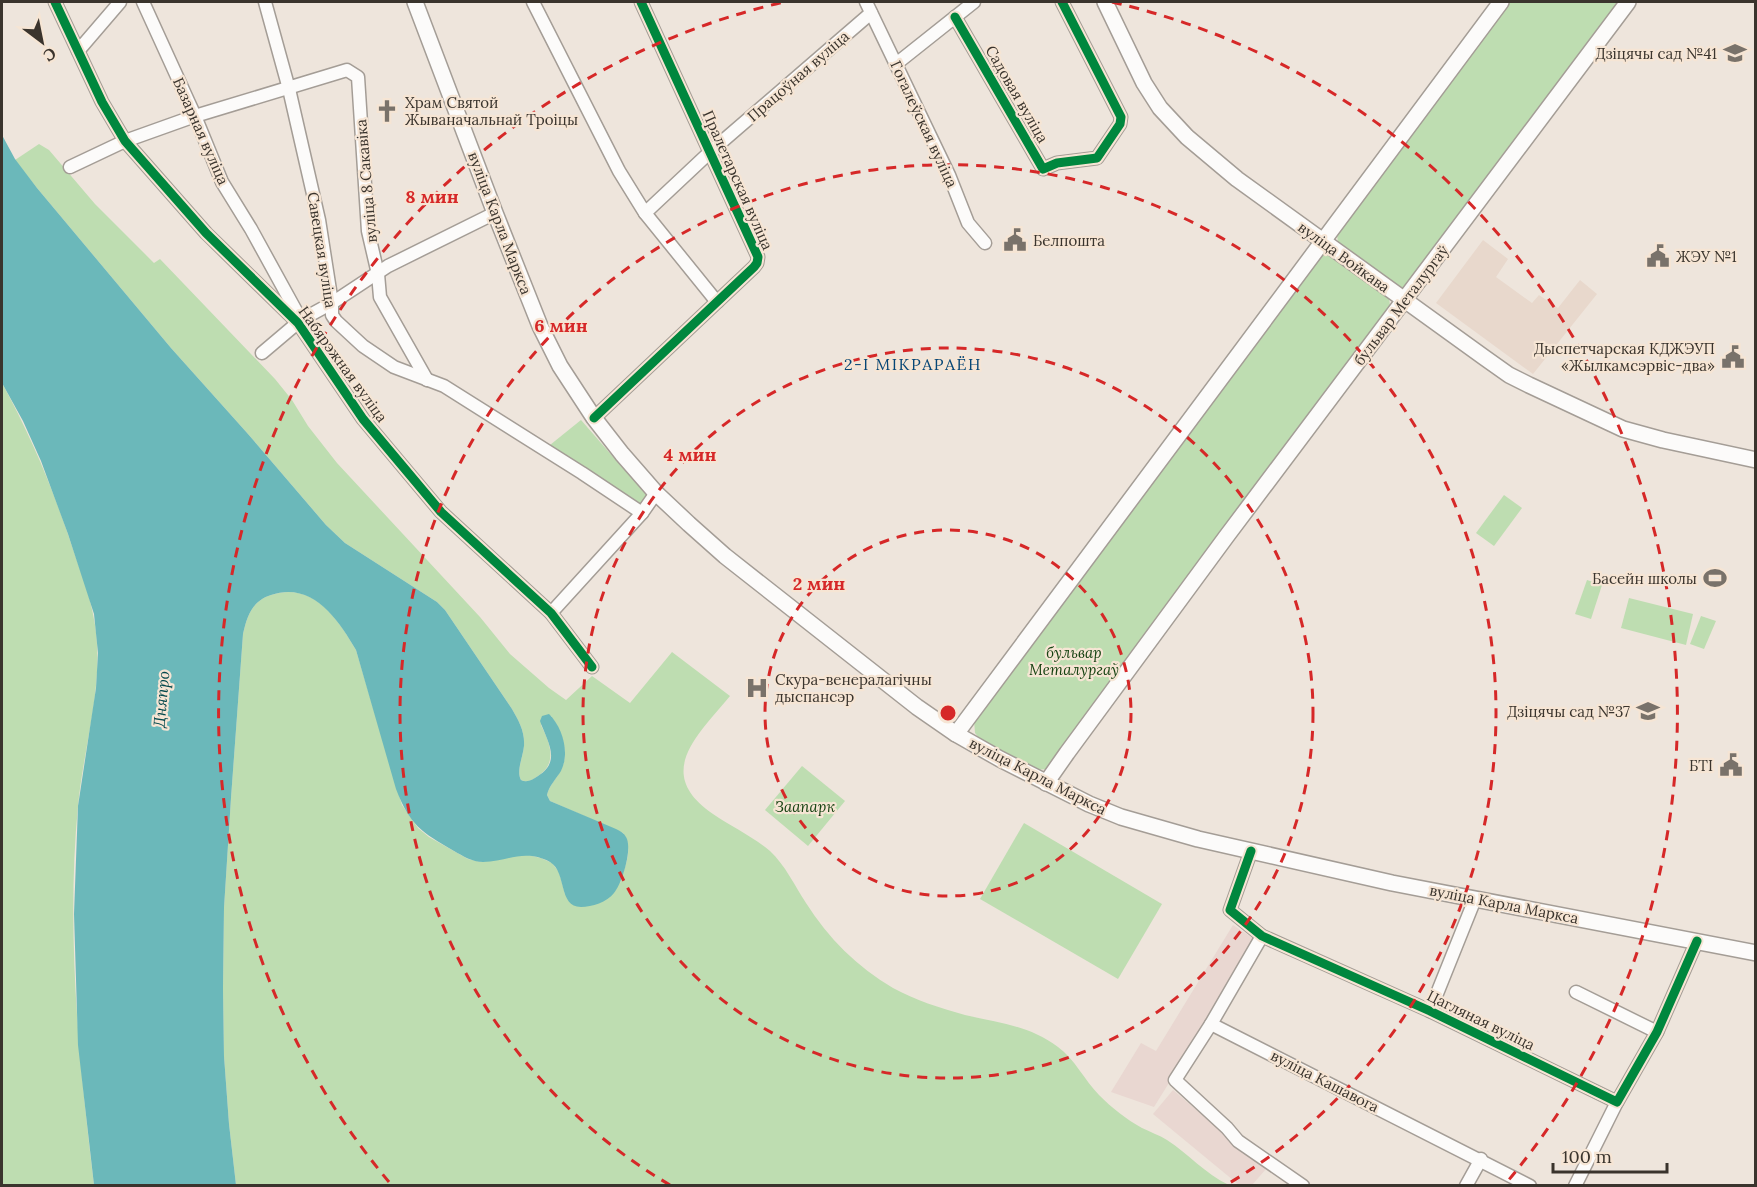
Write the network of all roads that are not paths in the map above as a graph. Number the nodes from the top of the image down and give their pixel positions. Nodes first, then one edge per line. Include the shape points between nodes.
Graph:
1 (55, 2) edge
2 (120, 2) edge
3 (143, 2) edge
4 (265, 2) edge
5 (415, 2) edge
6 (533, 2) edge
7 (641, 2) edge
8 (974, 2) edge
9 (1062, 2) edge
10 (1105, 2) edge
11 (1502, 2) edge
12 (1628, 2) edge
13 (869, 7) edge
14 (956, 17) junction
15 (78, 51) junction
16 (896, 64) junction
17 (289, 89) junction
18 (195, 116) junction
19 (125, 141) junction
20 (710, 152) junction
21 (70, 167) dead end
22 (495, 213) junction
23 (645, 213) junction
24 (1323, 241) junction
25 (986, 243) dead end
26 (378, 274) junction
27 (1405, 300) junction
28 (717, 302) junction
29 (332, 303) junction
30 (300, 322) junction
31 (262, 353) dead end
32 (427, 380) junction
33 (594, 418) junction
34 (1755, 460) edge
35 (657, 493) junction
36 (642, 513) junction
37 (551, 613) junction
38 (592, 667) dead end
39 (956, 734) junction
40 (1046, 783) junction
41 (1251, 851) junction
42 (1475, 899) junction
43 (1262, 936) junction
44 (1697, 941) junction
45 (1755, 952) edge
46 (1576, 992) dead end
47 (1430, 1011) junction
48 (1211, 1024) junction
49 (1657, 1032) junction
50 (1617, 1102) junction
51 (1481, 1159) junction
52 (1303, 1185) edge
53 (1466, 1185) edge
54 (1530, 1185) edge
55 (1575, 1185) edge

1 - 15 street, Набярэжная вуліца
2 - 15 street
3 - 18 street, Базарная вуліца
4 - 17 street, Савецкая вуліца
5 - 22 main road, вуліца Карла Маркса
6 - 23 street via 619,171
7 - 20 street, Пралетарская вуліца
8 - 14 street
9 - 14 street, Садовая вуліца via 1121,117 1097,158 1057,163 1043,170
10 - 24 main road, вуліца Войкава via 1144,83 1177,128 1237,180
11 - 24 main road
12 - 27 main road, бульвар Металургаў
13 - 16 street, Гогалеўская вуліца
13 - 20 street, Працоўная вуліца
14 - 16 street
15 - 19 street, Набярэжная вуліца
16 - 25 street, Гогалеўская вуліца via 968,223
17 - 18 street
17 - 26 street, вуліца 8 Сакавіка via 347,70 358,76 368,231
17 - 29 street, Савецкая вуліца via 319,220
18 - 19 street
18 - 30 street, Базарная вуліца via 222,182
19 - 21 street
19 - 30 street, Набярэжная вуліца via 206,232
20 - 23 street, Працоўная вуліца
20 - 28 street, Пралетарская вуліца via 758,257 753,267
22 - 26 street
22 - 33 main road, вуліца Карла Маркса via 540,326
23 - 28 street
24 - 27 main road, вуліца Войкава
24 - 39 main road
26 - 29 street
26 - 32 street, вуліца 8 Сакавіка via 380,297
27 - 34 main road, вуліца Войкава via 1509,375 1558,400 1623,429
27 - 40 main road, бульвар Металургаў
28 - 33 street, Пралетарская вуліца
29 - 30 street
29 - 32 street, Савецкая вуліца via 336,321 363,346 394,367
30 - 31 street
30 - 37 street, Набярэжная вуліца via 363,420 403,468 441,512
32 - 36 street, Савецкая вуліца
33 - 35 main road, вуліца Карла Маркса
35 - 36 street
35 - 39 main road, вуліца Карла Маркса via 725,556
36 - 37 street
37 - 38 street, Набярэжная вуліца
39 - 40 main road, вуліца Карла Маркса
40 - 41 main road, вуліца Карла Маркса via 1120,818
41 - 42 main road, вуліца Карла Маркса
41 - 43 street, Цагляная вуліца via 1230,910
42 - 44 main road, вуліца Карла Маркса
42 - 47 street
43 - 47 street, Цагляная вуліца
43 - 48 street
44 - 45 main road, вуліца Карла Маркса
44 - 49 street
46 - 49 street
47 - 50 street, Цагляная вуліца
48 - 51 street, вуліца Кашавога
48 - 52 street via 1174,1080 1238,1141
49 - 50 street
50 - 55 street
51 - 53 street
51 - 54 street, вуліца Кашавога

